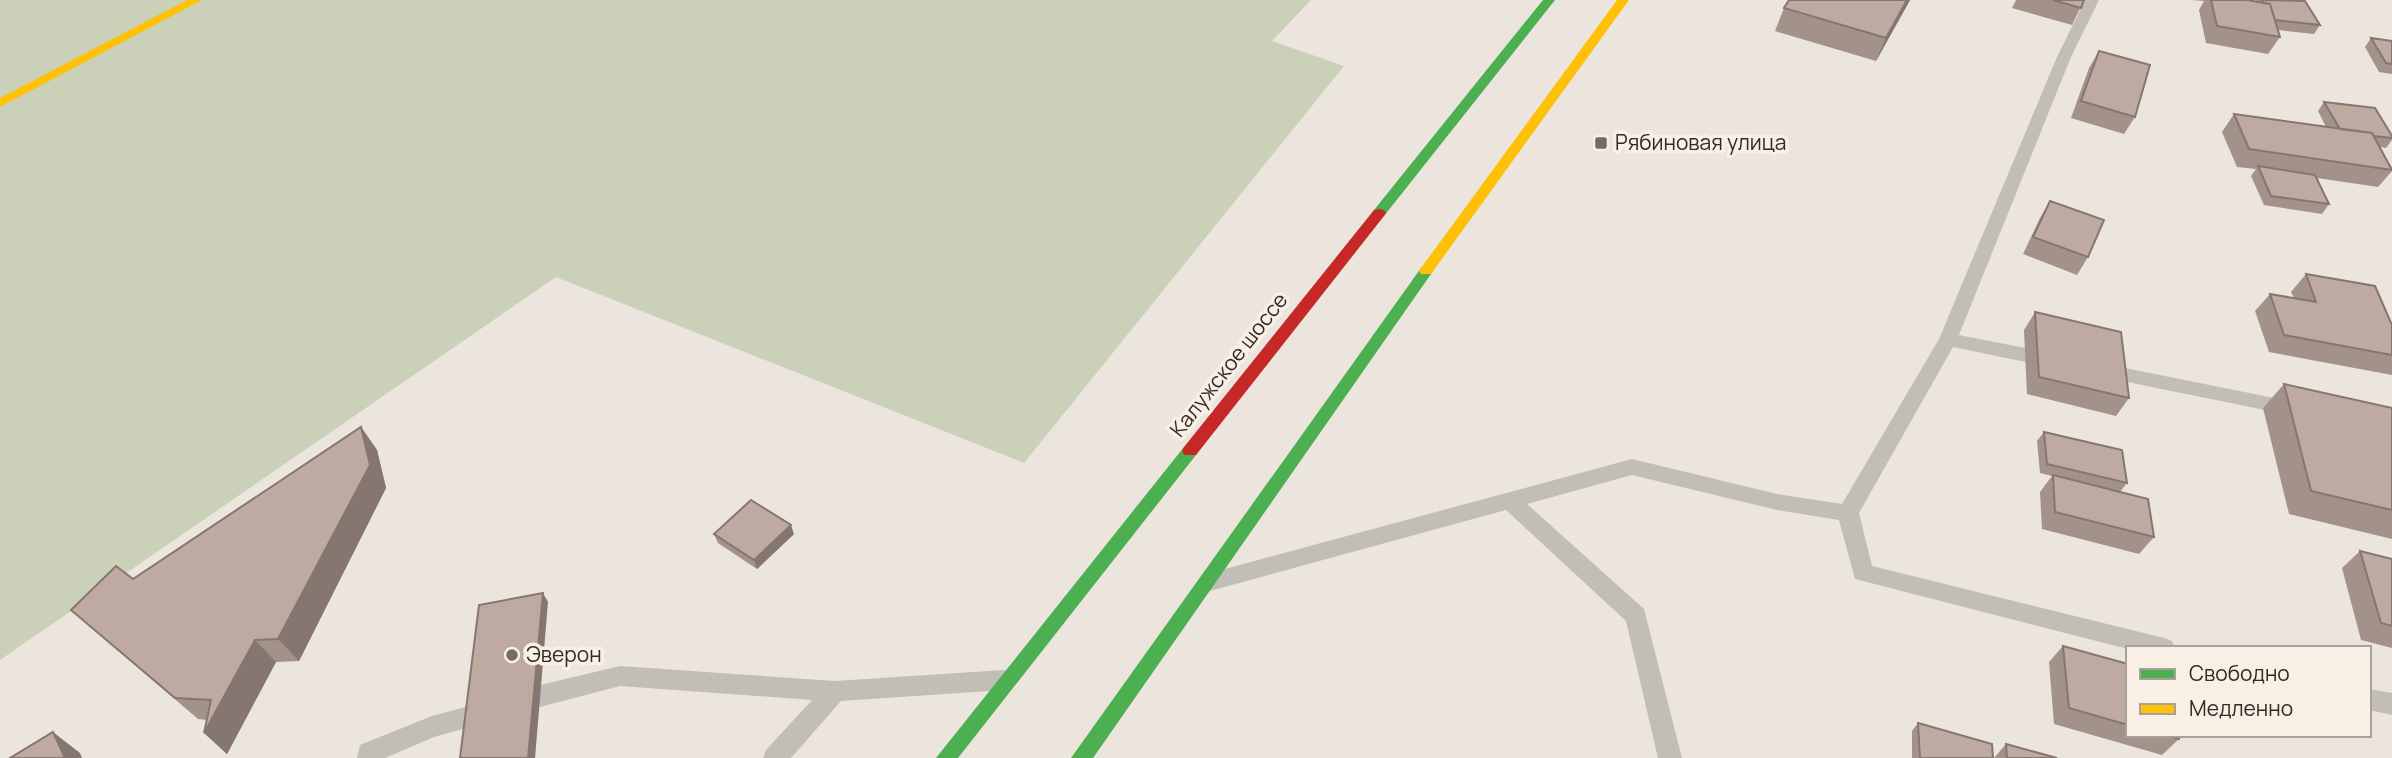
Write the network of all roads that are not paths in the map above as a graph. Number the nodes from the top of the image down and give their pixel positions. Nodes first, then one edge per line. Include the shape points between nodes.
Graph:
1 (196, 0) edge
2 (1549, 0) edge
3 (1623, 0) edge
4 (2092, 0) edge
5 (0, 103) edge
6 (1948, 339) junction
7 (2311, 412) edge
8 (1510, 501) junction
9 (1849, 513) junction
10 (1205, 583) junction
11 (2156, 646) edge
12 (1008, 679) junction
13 (835, 691) junction
14 (540, 696) dead end
15 (2371, 699) edge
16 (2392, 704) edge
17 (473, 716) edge
18 (369, 758) edge
19 (775, 758) edge
20 (946, 758) edge
21 (1081, 758) edge
22 (1670, 758) edge

1 - 5 main road
2 - 12 main road, Калужское шоссе
3 - 10 main road via 1516,143
4 - 6 lane
6 - 7 lane
6 - 9 lane
8 - 9 lane via 1632,467 1777,502
8 - 10 lane
8 - 22 lane via 1636,616
9 - 11 lane via 1863,573
10 - 21 main road
12 - 13 lane
12 - 20 main road, Калужское шоссе
13 - 14 lane via 620,677
13 - 19 lane
15 - 16 lane
17 - 18 lane via 406,738 369,753

